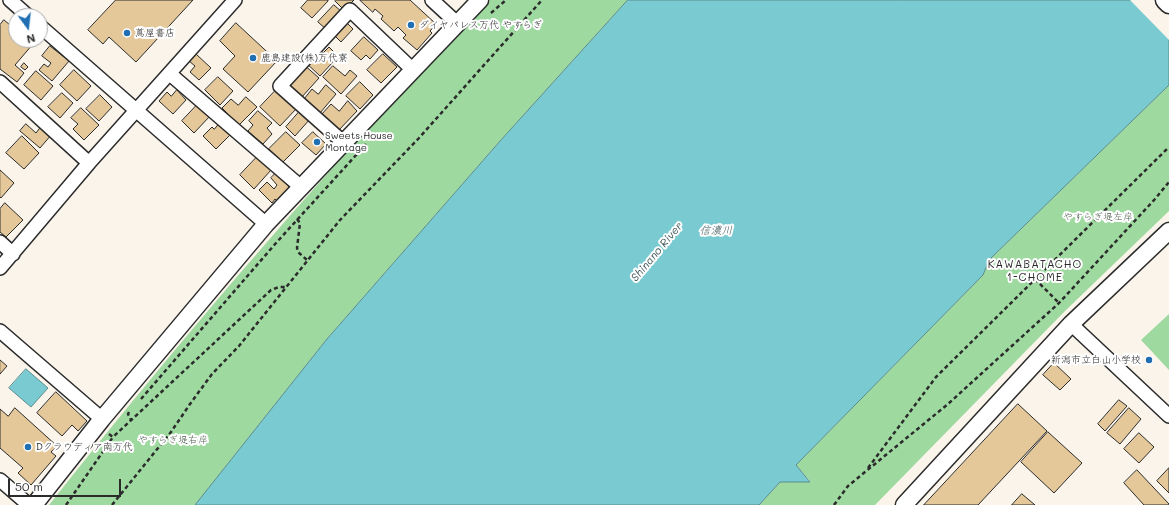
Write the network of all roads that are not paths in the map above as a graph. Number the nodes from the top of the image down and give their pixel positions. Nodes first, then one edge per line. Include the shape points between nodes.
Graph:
1 (10, 0) edge
2 (235, 0) edge
3 (432, 0) edge
4 (480, 0) edge
5 (1165, 0) edge
6 (1169, 4) edge
7 (19, 8) edge
8 (458, 24) junction
9 (48, 33) edge
10 (413, 70) junction
11 (170, 74) junction
12 (0, 82) edge
13 (135, 111) junction
14 (344, 143) junction
15 (89, 163) junction
16 (302, 187) junction
17 (266, 224) junction
18 (1169, 231) edge
19 (0, 242) edge
20 (13, 254) junction
21 (0, 268) edge
22 (1071, 324) junction
23 (0, 331) edge
24 (1169, 416) edge
25 (100, 422) junction
26 (0, 480) edge
27 (29, 505) edge
28 (34, 505) edge
29 (904, 505) edge

1 - 7 street
2 - 11 street
3 - 8 street
4 - 8 street
5 - 6 main road
8 - 10 street
9 - 13 street
10 - 14 street
10 - 14 street via 350,10 280,86
11 - 13 street
11 - 16 street
12 - 15 street
13 - 15 street
13 - 17 street
14 - 16 street
15 - 20 street
16 - 17 street
17 - 25 street
18 - 22 street
19 - 20 street
20 - 21 street
22 - 24 street
22 - 29 street
23 - 25 street
25 - 28 street
26 - 27 street

